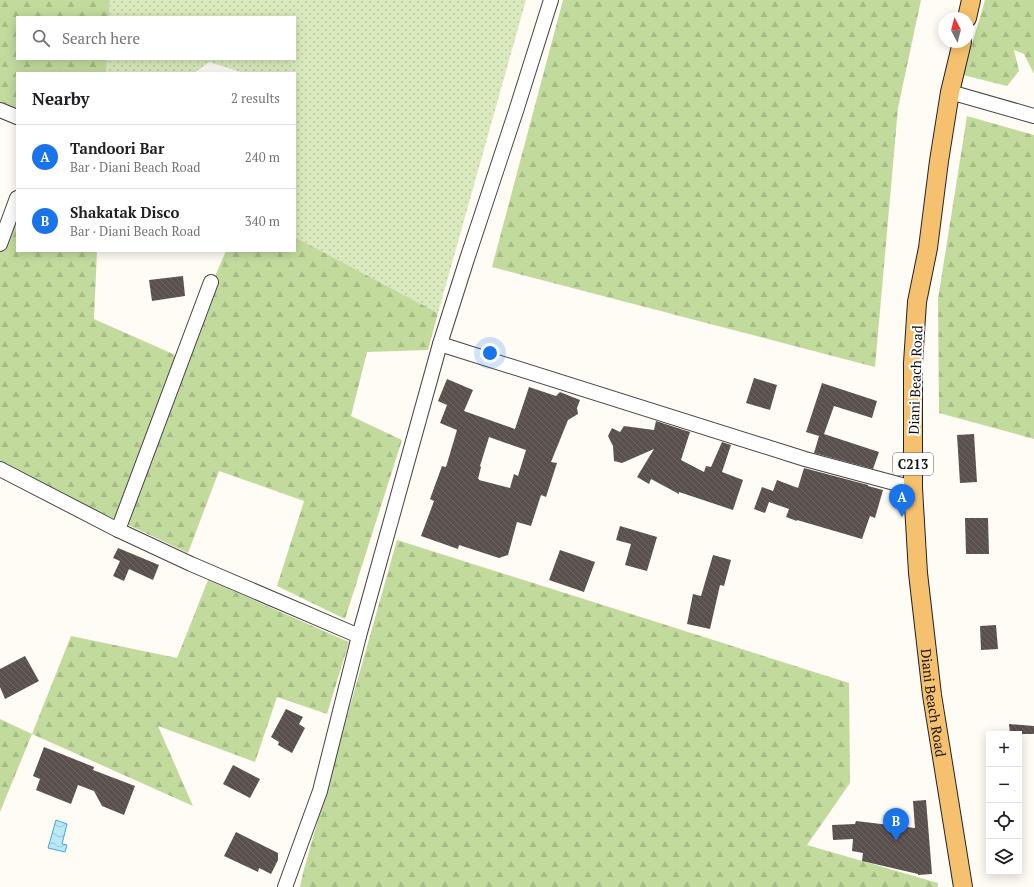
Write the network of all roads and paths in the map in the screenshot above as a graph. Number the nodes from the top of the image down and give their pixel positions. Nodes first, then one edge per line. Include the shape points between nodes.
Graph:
1 (551, 0) edge
2 (971, 0) edge
3 (968, 12) edge
4 (961, 48) edge
5 (950, 92) junction
6 (0, 110) edge
7 (1034, 116) edge
8 (16, 118) edge
9 (16, 201) edge
10 (0, 244) edge
11 (211, 282) dead end
12 (440, 344) junction
13 (0, 469) edge
14 (913, 488) junction
15 (118, 530) junction
16 (359, 636) junction
17 (284, 887) edge
18 (963, 887) edge

1 - 12 street
2 - 3 main road
4 - 5 main road, Diani Beach Road / C213
5 - 7 street
5 - 14 main road, Diani Beach Road / C213 via 928,248 917,302 913,363
6 - 8 street
9 - 10 street
11 - 15 street
12 - 14 street via 805,460
12 - 16 street
13 - 15 street
14 - 18 main road, Diani Beach Road / C213 via 918,573 932,695
15 - 16 street
16 - 17 street via 320,790

